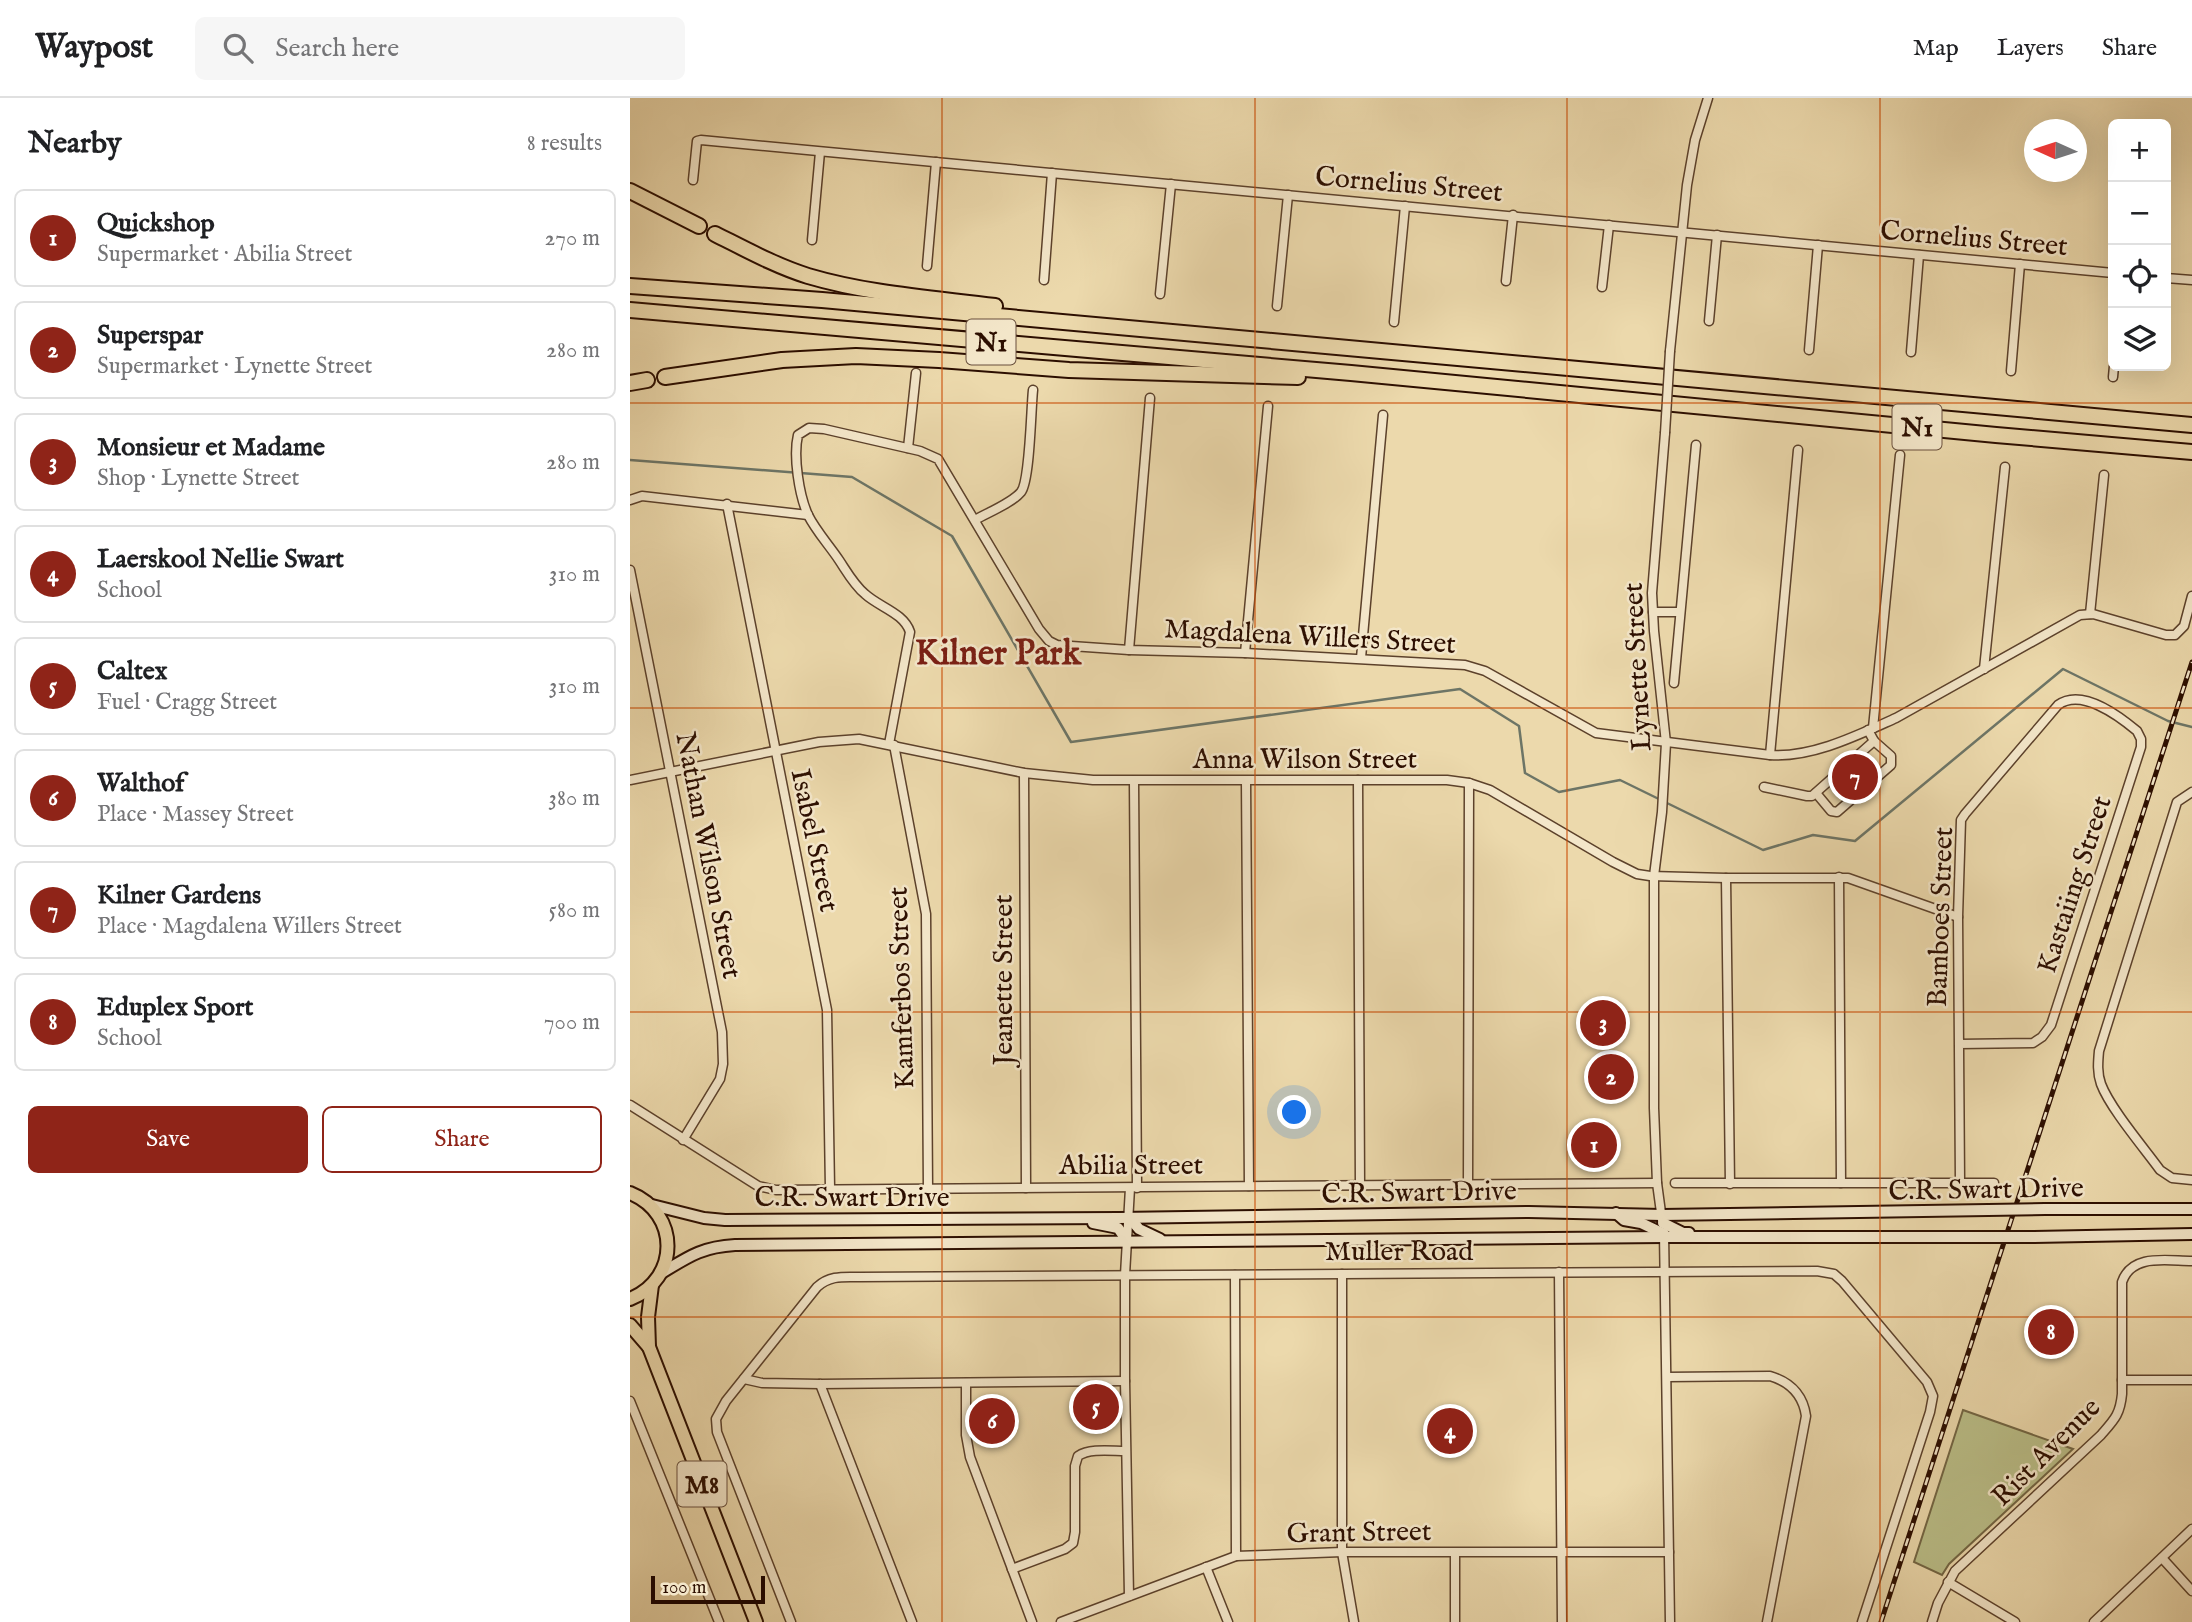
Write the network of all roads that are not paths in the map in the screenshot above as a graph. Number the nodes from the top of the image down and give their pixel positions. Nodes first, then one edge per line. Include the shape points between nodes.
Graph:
1 (1708, 98) edge
2 (820, 152) junction
3 (936, 162) junction
4 (1052, 173) junction
5 (693, 180) dead end
6 (1171, 184) junction
7 (630, 191) edge
8 (1287, 195) junction
9 (1405, 206) junction
10 (1513, 215) junction
11 (1609, 225) junction
12 (699, 226) dead end
13 (1681, 231) junction
14 (715, 234) dead end
15 (1717, 235) junction
16 (812, 240) dead end
17 (1818, 245) junction
18 (1919, 255) junction
19 (2020, 264) junction
20 (927, 266) dead end
21 (2108, 273) edge
22 (2171, 278) edge
23 (1044, 280) dead end
24 (2192, 280) edge
25 (1506, 281) dead end
26 (630, 286) edge
27 (1602, 287) dead end
28 (1160, 294) dead end
29 (1277, 306) dead end
30 (630, 310) edge
31 (1709, 321) dead end
32 (1394, 322) dead end
33 (1242, 339) junction
34 (1809, 350) dead end
35 (1911, 352) dead end
36 (2011, 371) dead end
37 (2114, 371) edge
38 (916, 373) dead end
39 (1351, 373) junction
40 (664, 377) dead end
41 (2113, 377) dead end
42 (648, 380) dead end
43 (630, 383) edge
44 (1033, 390) dead end
45 (1150, 398) dead end
46 (1268, 406) dead end
47 (1383, 415) dead end
48 (2192, 425) edge
49 (798, 435) joint
50 (1696, 446) dead end
51 (908, 448) junction
52 (1798, 450) dead end
53 (2192, 452) edge
54 (1900, 455) dead end
55 (2005, 467) dead end
56 (2104, 475) dead end
57 (630, 500) edge
58 (727, 504) junction
59 (808, 514) junction
60 (975, 520) junction
61 (630, 570) edge
62 (2192, 596) edge
63 (1653, 612) junction
64 (1680, 612) junction
65 (2091, 614) junction
66 (1129, 650) junction
67 (1245, 653) junction
68 (1362, 658) junction
69 (1984, 669) junction
70 (1674, 683) dead end
71 (2074, 699) joint
72 (1871, 729) junction
73 (1874, 741) junction
74 (1666, 743) junction
75 (892, 745) junction
76 (775, 750) junction
77 (1770, 755) junction
78 (670, 772) junction
79 (1024, 773) junction
80 (630, 780) edge
81 (1358, 780) junction
82 (1135, 781) junction
83 (1246, 781) junction
84 (1469, 783) junction
85 (1765, 786) dead end
86 (2192, 792) edge
87 (1816, 793) junction
88 (1654, 876) junction
89 (1839, 877) junction
90 (1726, 878) junction
91 (1958, 917) junction
92 (1959, 1044) junction
93 (630, 1104) edge
94 (683, 1140) junction
95 (2192, 1180) edge
96 (1960, 1182) junction
97 (1657, 1183) junction
98 (1841, 1183) junction
99 (1994, 1183) dead end
100 (1675, 1184) dead end
101 (1730, 1184) junction
102 (1468, 1185) junction
103 (1249, 1186) junction
104 (1360, 1186) junction
105 (830, 1188) junction
106 (1026, 1188) junction
107 (1133, 1188) junction
108 (928, 1189) junction
109 (632, 1193) edge
110 (648, 1204) junction
111 (2192, 1209) edge
112 (1616, 1213) junction
113 (1129, 1217) junction
114 (1078, 1218) junction
115 (1663, 1227) junction
116 (2192, 1234) edge
117 (1165, 1241) junction
118 (1128, 1242) junction
119 (2192, 1261) edge
120 (1559, 1272) junction
121 (1665, 1272) junction
122 (1342, 1274) junction
123 (1125, 1275) junction
124 (1235, 1275) junction
125 (656, 1280) junction
126 (630, 1299) edge
127 (630, 1325) edge
128 (649, 1347) junction
129 (1667, 1377) junction
130 (744, 1379) junction
131 (2122, 1380) junction
132 (2192, 1380) edge
133 (1125, 1381) junction
134 (966, 1383) junction
135 (820, 1384) junction
136 (632, 1405) edge
137 (1125, 1451) junction
138 (2192, 1530) edge
139 (1342, 1552) junction
140 (1669, 1552) junction
141 (1455, 1553) junction
142 (1561, 1553) junction
143 (1236, 1556) junction
144 (2162, 1558) junction
145 (1206, 1567) junction
146 (1012, 1569) junction
147 (1948, 1582) junction
148 (2192, 1591) edge
149 (1129, 1596) junction
150 (719, 1622) edge
151 (756, 1622) edge
152 (791, 1622) edge
153 (912, 1622) edge
154 (1032, 1622) edge
155 (1061, 1622) edge
156 (1228, 1622) edge
157 (1354, 1622) edge
158 (1455, 1622) edge
159 (1562, 1622) edge
160 (1670, 1622) edge
161 (1767, 1622) edge
162 (1862, 1622) edge
163 (1932, 1622) edge
164 (2015, 1622) edge
165 (2094, 1622) edge

1 - 13 street, Lynette Street via 1695,139
2 - 3 street, Cornelius Street
2 - 5 street, Cornelius Street via 701,140 697,141
2 - 16 street
3 - 4 street, Cornelius Street
3 - 20 street
4 - 6 street, Cornelius Street
4 - 23 street
6 - 8 street, Cornelius Street
6 - 28 street
7 - 12 highway
8 - 9 street, Cornelius Street
8 - 29 street
9 - 10 street, Cornelius Street
9 - 32 street
10 - 11 street, Cornelius Street
10 - 25 street
11 - 13 street, Cornelius Street
11 - 27 street
13 - 15 street, Cornelius Street
13 - 63 street, Lynette Street, bridge
14 - 33 highway via 806,275 861,288
15 - 17 street, Cornelius Street
15 - 31 street
17 - 18 street, Cornelius Street
17 - 34 street
18 - 19 street, Cornelius Street
18 - 35 street
19 - 21 street, Cornelius Street
19 - 36 street
22 - 24 street
26 - 33 highway, N1
30 - 39 highway, N1
33 - 48 highway, N1
37 - 41 street
38 - 51 street
39 - 40 highway via 1306,377 1163,374 856,356 782,360
39 - 53 highway, N1
42 - 43 highway
44 - 60 street via 1023,490
45 - 66 street
46 - 67 street
47 - 68 street
49 - 51 street, Magdalena Willers Street via 804,429 818,428
49 - 59 street, Kamferbos Street via 797,465
50 - 64 street
51 - 60 street, Magdalena Willers Street via 938,459
52 - 77 street
54 - 72 street
55 - 69 street
56 - 65 street
57 - 58 street via 642,496
58 - 59 street
58 - 76 street, Isabel Street
59 - 75 street, Kamferbos Street via 857,586 909,628
60 - 66 street, Magdalena Willers Street via 1049,640 1067,647
61 - 78 street, Nathan Wilson Street
62 - 65 street via 2182,629 2175,635
63 - 64 street
63 - 74 street, Lynette Street
64 - 70 street
65 - 69 street, Magdalena Willers Street via 2067,621
66 - 67 street, Magdalena Willers Street
67 - 68 street, Magdalena Willers Street
68 - 74 street, Magdalena Willers Street via 1471,666 1591,731
69 - 72 street, Magdalena Willers Street
71 - 91 street, Bamboes Street via 2058,705 1963,816
71 - 92 street, Kastaiing Street via 2091,702 2132,727 2142,743 2051,1025 2033,1044
72 - 73 street
72 - 77 street, Magdalena Willers Street via 1800,754
73 - 87 street
73 - 87 street via 1891,756 1891,765 1837,812
74 - 77 street, Magdalena Willers Street
74 - 88 street, Lynette Street
75 - 76 street, Anna Wilson Street via 840,739
75 - 79 street, Anna Wilson Street
75 - 108 street, Kamferbos Street via 926,914
76 - 78 street, Anna Wilson Street
76 - 105 street, Isabel Street via 827,1010
78 - 80 street, Anna Wilson Street
78 - 94 street, Nathan Wilson Street via 720,1019 723,1059 719,1083
79 - 82 street, Anna Wilson Street
79 - 106 street, Jeanette Street
81 - 83 street, Anna Wilson Street
81 - 84 street, Anna Wilson Street
81 - 104 street
82 - 83 street, Anna Wilson Street
82 - 107 street
83 - 103 street
84 - 88 street, Anna Wilson Street via 1520,806 1622,867
84 - 102 street
85 - 87 street via 1807,796
86 - 95 street via 2178,802 2099,1051 2100,1079 2108,1098 2160,1170 2172,1178
88 - 90 street, Anna Wilson Street
88 - 97 street, Lynette Street
89 - 90 street, Anna Wilson Street
89 - 91 street, Anna Wilson Street
89 - 98 street
90 - 101 street
91 - 92 street, Bamboes Street
92 - 96 street, Bamboes Street
93 - 94 street, Abilia Street
94 - 105 street, Abilia Street via 762,1188
96 - 98 street
96 - 99 street
97 - 102 street, Abilia Street
97 - 115 street, Lynette Street
98 - 101 street
100 - 101 street
102 - 104 street, Abilia Street
103 - 104 street, Abilia Street
103 - 107 street, Abilia Street
105 - 108 street, Abilia Street
106 - 107 street, Abilia Street
106 - 108 street, Abilia Street
107 - 113 street
109 - 110 main road, M8
110 - 114 main road, C.R. Swart Drive via 718,1220
110 - 125 main road, M8 via 661,1219 667,1236 666,1258
111 - 115 main road, C.R. Swart Drive, bridge via 1988,1210
112 - 113 main road, C.R. Swart Drive
112 - 115 main road, C.R. Swart Drive
112 - 115 main road via 1623,1220
113 - 114 main road, C.R. Swart Drive
113 - 117 main road via 1139,1229
113 - 118 street
114 - 118 main road via 1118,1228
115 - 116 main road, C.R. Swart Drive, bridge via 1701,1237
115 - 117 main road, C.R. Swart Drive
115 - 121 street, Lynette Street
117 - 118 main road, C.R. Swart Drive
118 - 123 street
118 - 125 main road, C.R. Swart Drive via 717,1247 692,1254
119 - 131 street, Rist Avenue via 2149,1261 2129,1269 2122,1282
120 - 121 street, Muller Road
120 - 122 street, Muller Road
120 - 142 street
121 - 129 street, Lynette Street
121 - 162 street, Muller Road via 1834,1274 1930,1385 1930,1412
122 - 124 street, Muller Road
122 - 139 street
123 - 124 street, Muller Road
123 - 130 street, Muller Road via 836,1277 822,1282
123 - 133 street
124 - 143 street
125 - 126 main road
125 - 128 main road, M8 via 648,1317
127 - 128 main road, M8
128 - 151 main road, M8
129 - 140 street, Lynette Street
129 - 161 street via 1770,1376 1791,1386 1803,1402 1806,1416
130 - 135 street
130 - 152 street via 722,1407 716,1419 717,1432
131 - 132 street
131 - 147 street, Rist Avenue via 2118,1417
133 - 134 street
133 - 137 street
134 - 135 street
134 - 146 street via 970,1457
135 - 153 street
136 - 150 street
137 - 146 street via 1078,1456 1073,1543
137 - 149 street
138 - 144 street
139 - 141 street, Grant Street
139 - 143 street, Grant Street
139 - 157 street
140 - 142 street, Grant Street
140 - 160 street, Lynette Street
141 - 142 street, Grant Street
141 - 158 street
142 - 159 street
143 - 145 street, Grant Street
144 - 148 street
144 - 165 street
145 - 149 street, Grant Street
145 - 156 street
146 - 154 street
147 - 163 street, Rist Avenue
147 - 164 street
149 - 155 street, Grant Street

